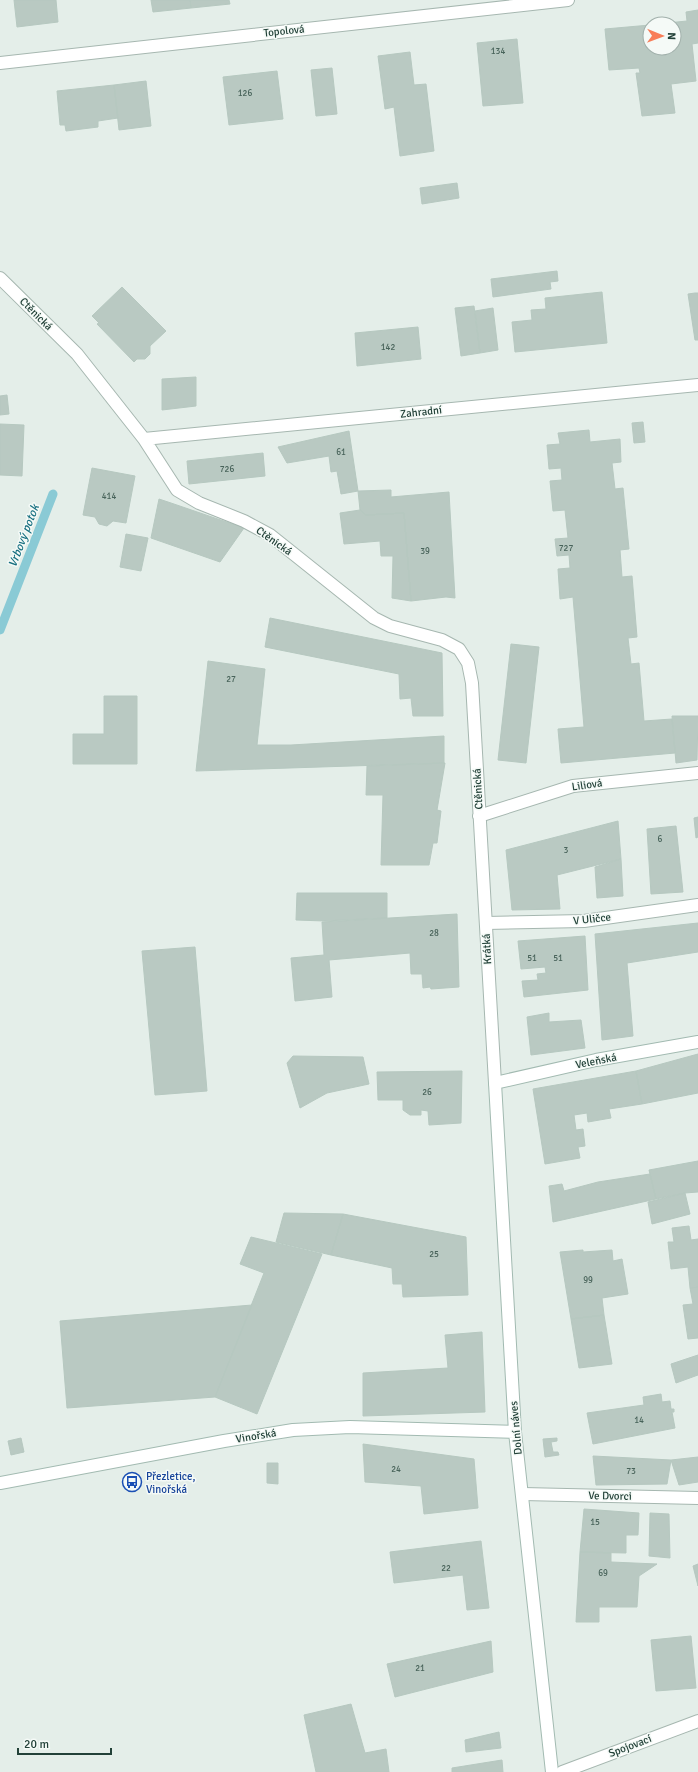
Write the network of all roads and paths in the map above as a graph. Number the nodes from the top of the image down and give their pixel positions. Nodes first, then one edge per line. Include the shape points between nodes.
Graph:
1 (568, 0) edge
2 (0, 62) edge
3 (0, 278) edge
4 (698, 385) edge
5 (144, 439) junction
6 (698, 773) edge
7 (479, 816) junction
8 (698, 905) edge
9 (486, 923) junction
10 (698, 1042) edge
11 (495, 1083) junction
12 (515, 1432) junction
13 (0, 1483) edge
14 (523, 1494) junction
15 (698, 1498) edge
16 (698, 1721) edge
17 (552, 1772) edge
18 (562, 1772) edge

1 - 2 street, Topolová
3 - 5 street, Ctěnická via 77,354
4 - 5 street, Zahradní
5 - 7 street, Ctěnická via 177,490 199,503 244,521 270,535 374,618 390,626 442,640 459,649 468,663 472,683
6 - 7 street, Liliová via 573,786
7 - 9 street, Krátká
8 - 9 street, V Uličce via 584,921
9 - 11 street, Krátká
10 - 11 street, Veleňská via 596,1060
11 - 12 street, Dolní náves
12 - 13 street, Vinořská via 350,1427 293,1430
12 - 14 street, Dolní náves
14 - 15 street, Ve Dvorci
14 - 17 street, Dolní náves
16 - 18 street, Spojovací

